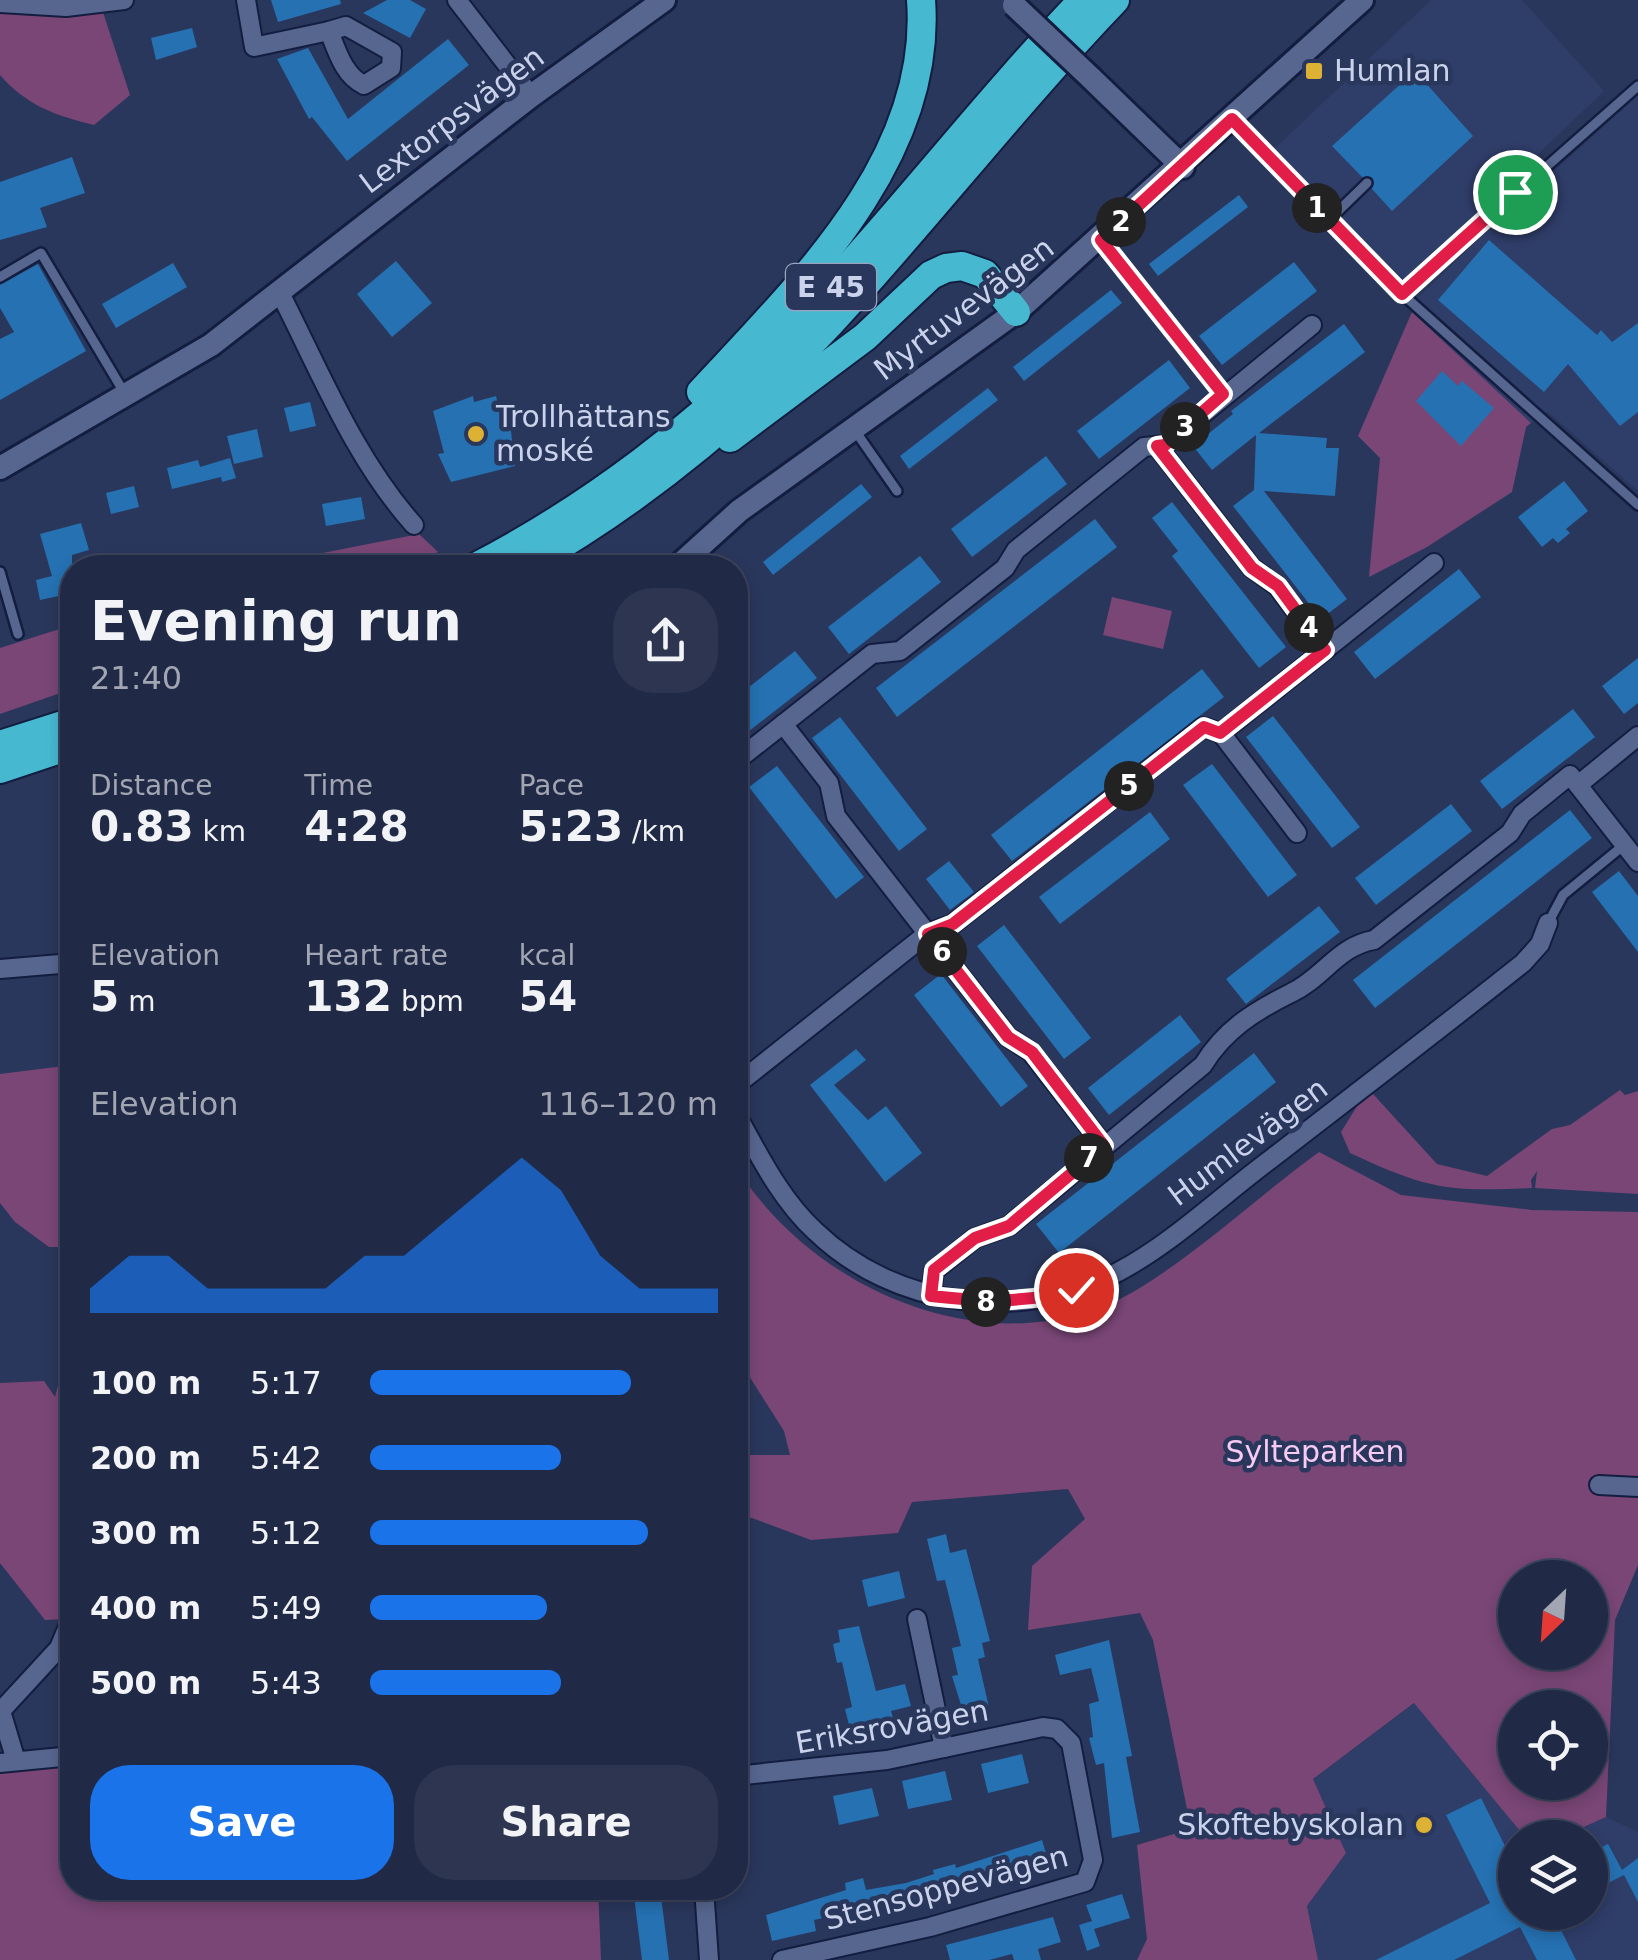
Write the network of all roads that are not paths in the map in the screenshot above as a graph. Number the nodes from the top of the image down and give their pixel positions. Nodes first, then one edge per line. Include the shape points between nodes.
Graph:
1 (124, 0) edge
2 (246, 0) edge
3 (457, 0) edge
4 (664, 0) edge
5 (921, 0) edge
6 (1083, 0) edge
7 (1115, 0) edge
8 (1362, 0) edge
9 (1011, 2) edge
10 (0, 3) edge
11 (329, 32) dead end
12 (1638, 86) edge
13 (531, 96) junction
14 (1232, 119) junction
15 (1182, 167) junction
16 (1368, 182) dead end
17 (1328, 220) junction
18 (1101, 240) junction
19 (0, 277) edge
20 (279, 291) junction
21 (1402, 294) junction
22 (1016, 312) junction
23 (1312, 325) dead end
24 (1223, 394) junction
25 (126, 396) junction
26 (853, 428) junction
27 (1157, 446) junction
28 (0, 468) edge
29 (640, 477) junction
30 (897, 491) dead end
31 (1638, 505) edge
32 (414, 525) dead end
33 (498, 555) edge
34 (539, 555) edge
35 (690, 555) edge
36 (1434, 563) dead end
37 (0, 572) edge
38 (18, 634) dead end
39 (1325, 650) junction
40 (783, 724) junction
41 (60, 726) edge
42 (1220, 733) junction
43 (1638, 736) edge
44 (0, 745) edge
45 (60, 750) edge
46 (748, 752) edge
47 (0, 769) edge
48 (1578, 785) junction
49 (1297, 833) dead end
50 (1624, 845) junction
51 (1638, 862) edge
52 (1548, 923) joint
53 (928, 934) junction
54 (60, 964) edge
55 (0, 969) edge
56 (748, 1076) edge
57 (748, 1135) edge
58 (1104, 1146) junction
59 (931, 1296) junction
60 (1599, 1485) dead end
61 (1638, 1487) edge
62 (916, 1619) dead end
63 (60, 1644) edge
64 (1058, 1729) joint
65 (944, 1748) junction
66 (60, 1757) edge
67 (8, 1762) edge
68 (748, 1775) edge
69 (705, 1900) edge
70 (709, 1960) edge
71 (782, 1960) edge

1 - 10 street via 51,7
2 - 11 street via 254,47
3 - 13 street
4 - 13 street, Lextorpsvägen
5 - 29 highway via 915,88 867,191
6 - 29 highway, E 45 via 787,334
7 - 29 highway, E 45 via 805,349
8 - 14 street, Myrtuvevägen
9 - 15 street, bridge
12 - 21 lane
13 - 20 street, Lextorpsvägen
14 - 15 street, Myrtuvevägen
14 - 17 lane
15 - 18 street, Myrtuvevägen
16 - 17 lane
17 - 21 lane
18 - 22 street, Myrtuvevägen
18 - 24 lane
19 - 25 lane via 42,253
20 - 25 street, Lextorpsvägen via 210,345
20 - 32 street via 360,451
21 - 31 lane
22 - 26 street, Myrtuvevägen
22 - 29 highway via 985,274 946,268 758,420
23 - 24 street
24 - 27 street
25 - 28 street, Lextorpsvägen
26 - 30 lane
26 - 35 street, Myrtuvevägen via 738,511
27 - 39 street
27 - 40 street via 1144,446 900,651 872,654
29 - 33 highway, E 45
29 - 34 highway, E 45
36 - 39 street
37 - 38 lane
39 - 42 street
40 - 46 street
40 - 53 street via 829,782 836,816
41 - 44 highway
42 - 49 street
42 - 53 street via 1204,727 953,924
43 - 48 street
45 - 47 highway
48 - 50 street
48 - 58 street via 1570,775 1374,940 1353,944 1291,993 1274,998
50 - 51 street
50 - 52 lane via 1563,895
52 - 59 street, Humlevägen via 1523,963 1118,1272 1032,1301
53 - 56 street
53 - 58 street
54 - 55 street
57 - 59 street, Humlevägen via 812,1229 846,1258
58 - 59 street via 1009,1226 975,1238 934,1270
60 - 61 street
62 - 65 street
63 - 67 street via 1,1711
64 - 65 street, Eriksrovägen
64 - 71 street, Stensoppevägen via 1071,1743 1093,1860 1085,1882
65 - 68 street, Eriksrovägen
66 - 67 street
69 - 70 street

